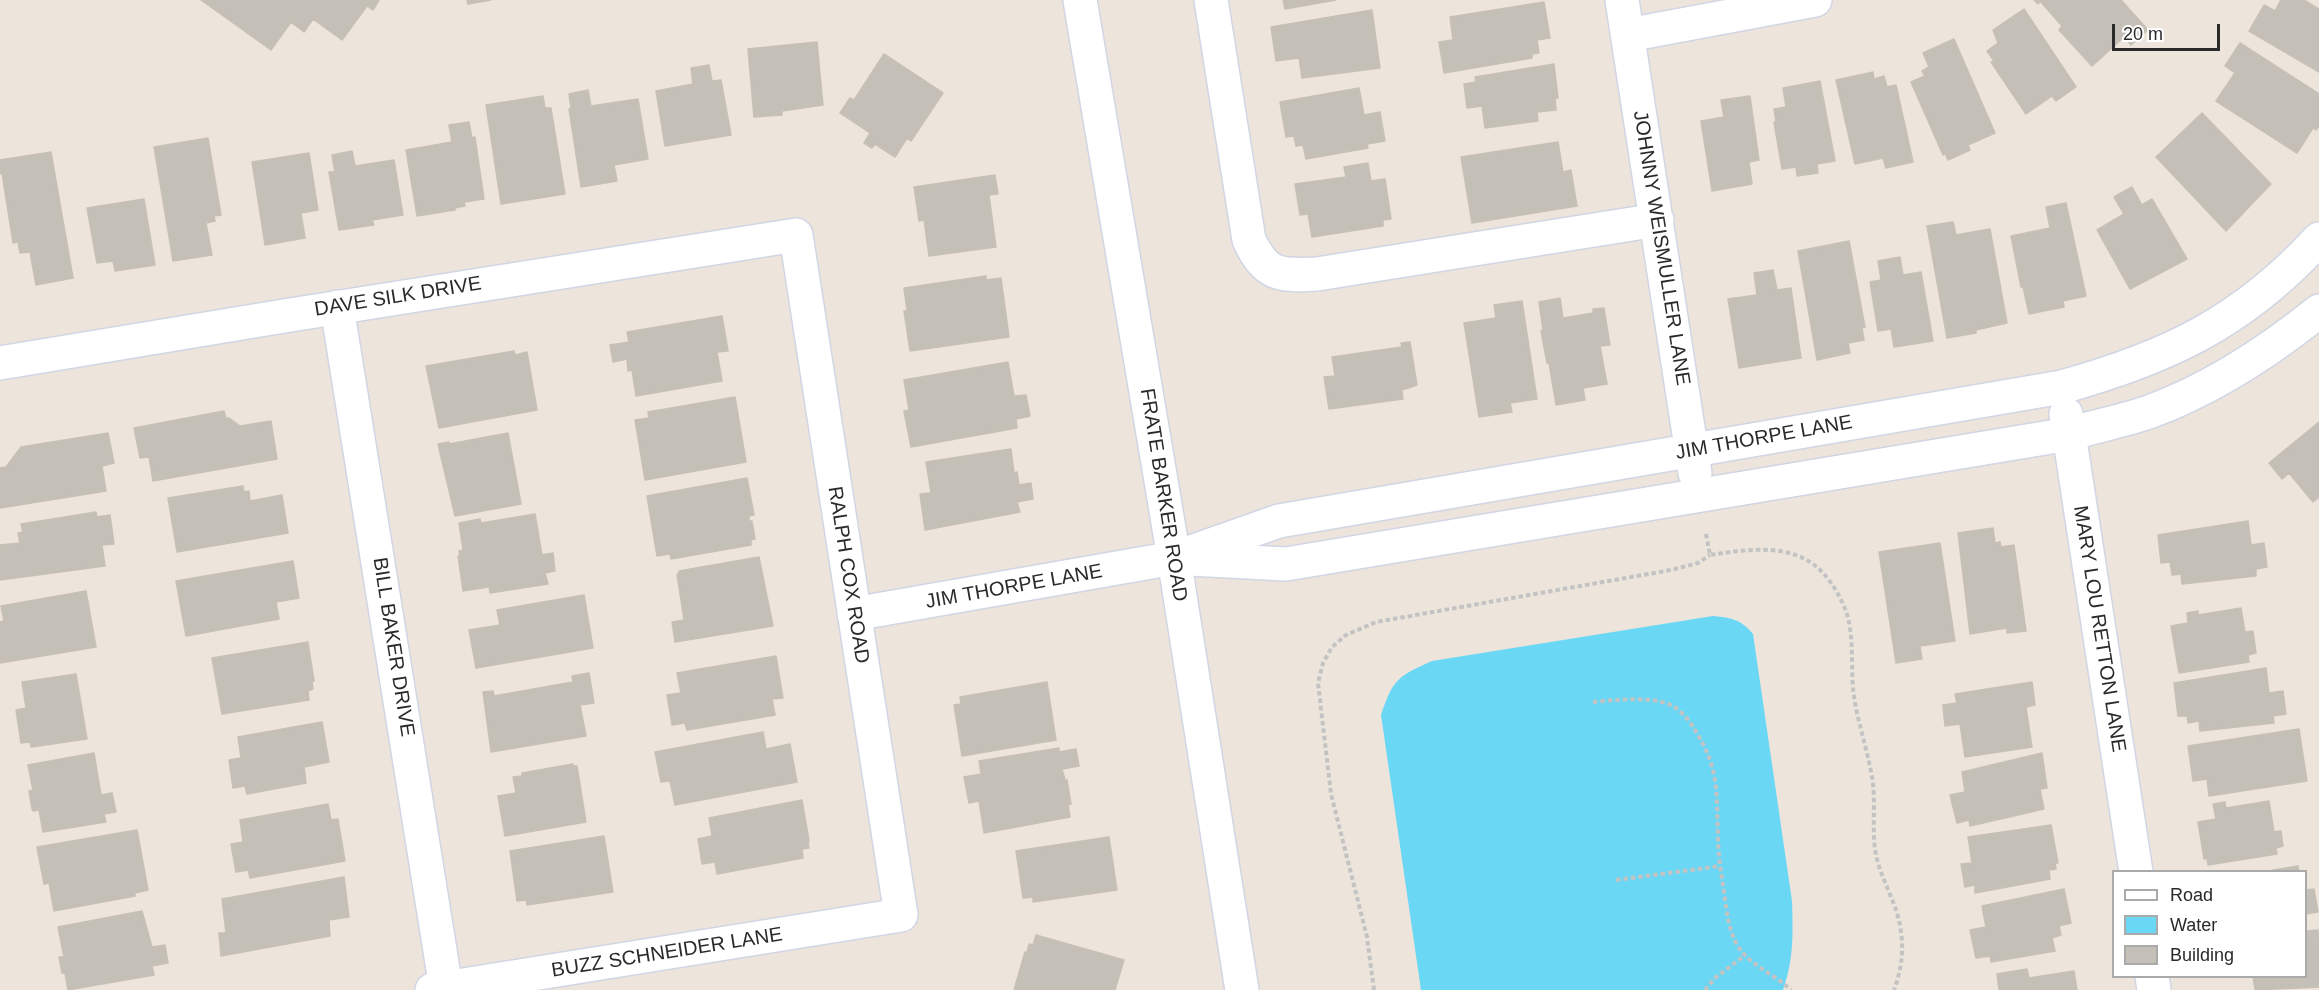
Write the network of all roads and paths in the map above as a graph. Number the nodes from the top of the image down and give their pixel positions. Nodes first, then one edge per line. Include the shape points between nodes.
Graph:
1 (1080, 0) edge
2 (1211, 0) edge
3 (1622, 0) edge
4 (1815, 0) edge
5 (1628, 35) junction
6 (1657, 220) junction
7 (796, 235) joint
8 (2319, 239) edge
9 (337, 307) junction
10 (2319, 310) edge
11 (0, 363) edge
12 (2062, 387) junction
13 (2069, 434) junction
14 (1692, 452) junction
15 (1698, 497) junction
16 (1706, 534) dead end
17 (1710, 555) junction
18 (1174, 558) junction
19 (854, 614) junction
20 (1593, 702) dead end
21 (1720, 866) junction
22 (2136, 870) edge
23 (1616, 880) dead end
24 (901, 915) joint
25 (1744, 956) junction
26 (439, 989) edge
27 (1242, 990) edge
28 (1374, 990) edge
29 (1705, 990) edge
30 (1791, 990) edge
31 (1894, 990) edge

1 - 18 street, FRATE BARKER ROAD
2 - 6 street via 1249,240 1258,259 1272,271 1294,276 1317,274
3 - 5 street, JOHNNY WEISMULLER LANE
4 - 5 street
5 - 6 street, JOHNNY WEISMULLER LANE
6 - 14 street, JOHNNY WEISMULLER LANE
7 - 9 street, DAVE SILK DRIVE
7 - 19 street, RALPH COX ROAD
8 - 12 street, JIM THORPE LANE via 2232,317 2142,362
9 - 11 street, DAVE SILK DRIVE
9 - 26 street, BILL BAKER DRIVE
10 - 13 street, JIM THORPE LANE via 2284,339 2209,386 2149,412
12 - 13 street, MARY LOU RETTON LANE
12 - 14 street, JIM THORPE LANE
13 - 15 street, JIM THORPE LANE
13 - 22 street, MARY LOU RETTON LANE
14 - 15 street, JOHNNY WEISMULLER LANE
14 - 18 street, JIM THORPE LANE via 1279,521
15 - 18 street, JIM THORPE LANE via 1286,564
16 - 17 path
17 - 28 path via 1671,570 1376,622 1346,635 1332,647 1318,683 1319,704 1331,794 1367,936
17 - 31 path via 1763,550 1795,554 1812,562 1824,574 1846,610 1853,690 1872,776 1875,851 1901,931 1900,974
18 - 19 street, JIM THORPE LANE
18 - 27 street, FRATE BARKER ROAD
19 - 24 street, RALPH COX ROAD
20 - 21 path via 1655,701 1674,706 1692,725 1715,770
21 - 23 path
21 - 25 path via 1729,925
24 - 26 street, BUZZ SCHNEIDER LANE
25 - 29 path
25 - 30 path

